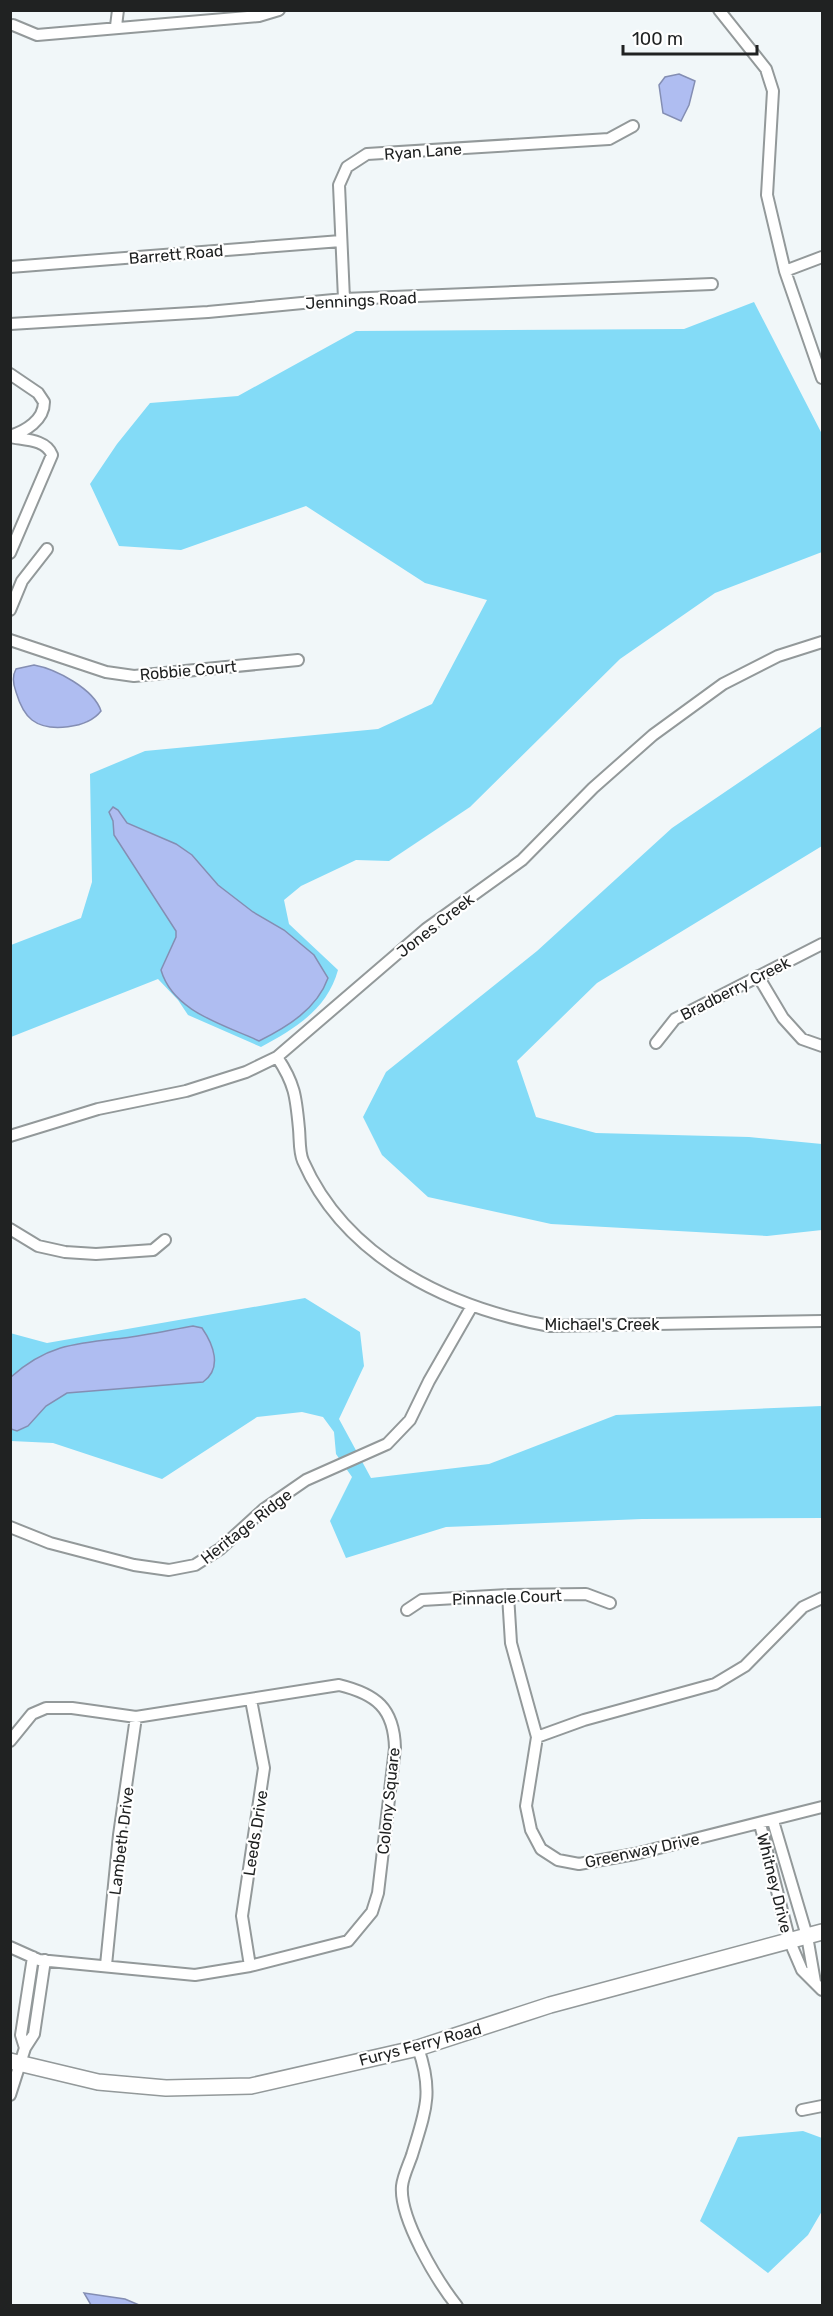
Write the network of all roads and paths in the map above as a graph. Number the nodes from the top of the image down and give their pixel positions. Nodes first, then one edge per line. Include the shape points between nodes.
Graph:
1 (118, 10) edge
2 (279, 10) edge
3 (719, 10) edge
4 (215, 15) edge
5 (13, 25) dead end
6 (116, 26) junction
7 (633, 126) dead end
8 (341, 241) junction
9 (822, 257) edge
10 (10, 267) edge
11 (785, 271) junction
12 (712, 284) dead end
13 (344, 299) junction
14 (10, 324) edge
15 (10, 374) edge
16 (822, 378) edge
17 (10, 436) edge
18 (47, 549) dead end
19 (10, 554) edge
20 (10, 610) edge
21 (10, 640) edge
22 (822, 642) edge
23 (298, 660) dead end
24 (822, 944) edge
25 (758, 976) junction
26 (656, 1043) dead end
27 (822, 1046) edge
28 (277, 1056) junction
29 (10, 1136) edge
30 (10, 1230) edge
31 (165, 1240) dead end
32 (472, 1306) junction
33 (822, 1321) edge
34 (10, 1527) edge
35 (508, 1595) junction
36 (822, 1598) edge
37 (610, 1603) dead end
38 (407, 1610) dead end
39 (251, 1700) junction
40 (136, 1718) junction
41 (537, 1737) junction
42 (10, 1741) edge
43 (822, 1808) edge
44 (773, 1821) junction
45 (760, 1824) junction
46 (822, 1932) edge
47 (807, 1936) junction
48 (790, 1942) junction
49 (10, 1947) edge
50 (33, 1957) junction
51 (45, 1960) junction
52 (106, 1965) junction
53 (250, 1966) junction
54 (819, 1986) edge
55 (25, 2048) junction
56 (418, 2048) junction
57 (16, 2063) edge
58 (10, 2095) edge
59 (822, 2106) edge
60 (802, 2110) dead end
61 (457, 2306) edge

1 - 6 street
2 - 4 street via 259,16
3 - 11 street via 766,69 773,91 767,195
4 - 6 street
5 - 6 street via 37,35
7 - 8 street, Ryan Lane via 609,139 367,154 347,167 339,185
8 - 10 street, Barrett Road
8 - 13 street, Ryan Lane
9 - 11 street
11 - 16 street
12 - 13 street, Jennings Road
13 - 14 street, Jennings Road
15 - 17 street via 42,396 44,408 30,427
17 - 19 street via 47,446 51,455
18 - 20 street via 22,581
21 - 23 street, Robbie Court via 106,672 134,676
22 - 28 street, Jones Creek via 778,656 723,684 653,735 593,788 522,860 426,929
24 - 25 street, Bradberry Creek
25 - 26 street, Bradberry Creek via 675,1019
25 - 27 street via 783,1018 802,1039
28 - 29 street, Jones Creek via 246,1072 186,1091 98,1109
28 - 32 street, Michael's Creek via 292,1080 302,1158 344,1227 404,1274
30 - 31 street via 38,1246 76,1252 153,1250
32 - 33 street, Michael's Creek via 509,1319 550,1326
32 - 34 street, Heritage Ridge via 410,1420 387,1444 306,1480 264,1509 220,1550 195,1565 169,1570 134,1565
35 - 37 street, Pinnacle Court via 586,1594
35 - 38 street, Pinnacle Court via 422,1600
35 - 41 street, Greenway Drive via 511,1643
36 - 41 street via 803,1607 745,1666 715,1684
39 - 40 street, Colony Square
39 - 53 street, Leeds Drive via 264,1768 242,1916
39 - 53 street, Colony Square via 339,1684 357,1689 387,1710 395,1728 395,1748 378,1893 372,1911 348,1941
40 - 42 street, Colony Square via 46,1708 32,1714
40 - 52 street, Lambeth Drive
41 - 45 street, Greenway Drive via 526,1806 531,1830 541,1849 558,1860 579,1864 602,1860
43 - 44 street, Greenway Drive
44 - 45 street, Greenway Drive
44 - 47 street, Whitney Drive
45 - 48 street, Whitney Drive
46 - 47 main road, Furys Ferry Road
47 - 48 main road, Furys Ferry Road
47 - 54 street, Whitney Drive
48 - 54 street, Whitney Drive via 802,1970
48 - 56 main road, Furys Ferry Road via 550,2005
49 - 50 street, Colony Square
50 - 51 street, Colony Square
50 - 55 street via 21,2036
51 - 52 street, Colony Square
51 - 55 street via 34,2034
52 - 53 street, Colony Square via 195,1975
55 - 57 street
56 - 57 main road, Furys Ferry Road via 251,2086 166,2088 98,2082
56 - 61 street via 426,2071 426,2111 402,2186 405,2210 439,2284
57 - 58 street
59 - 60 street

